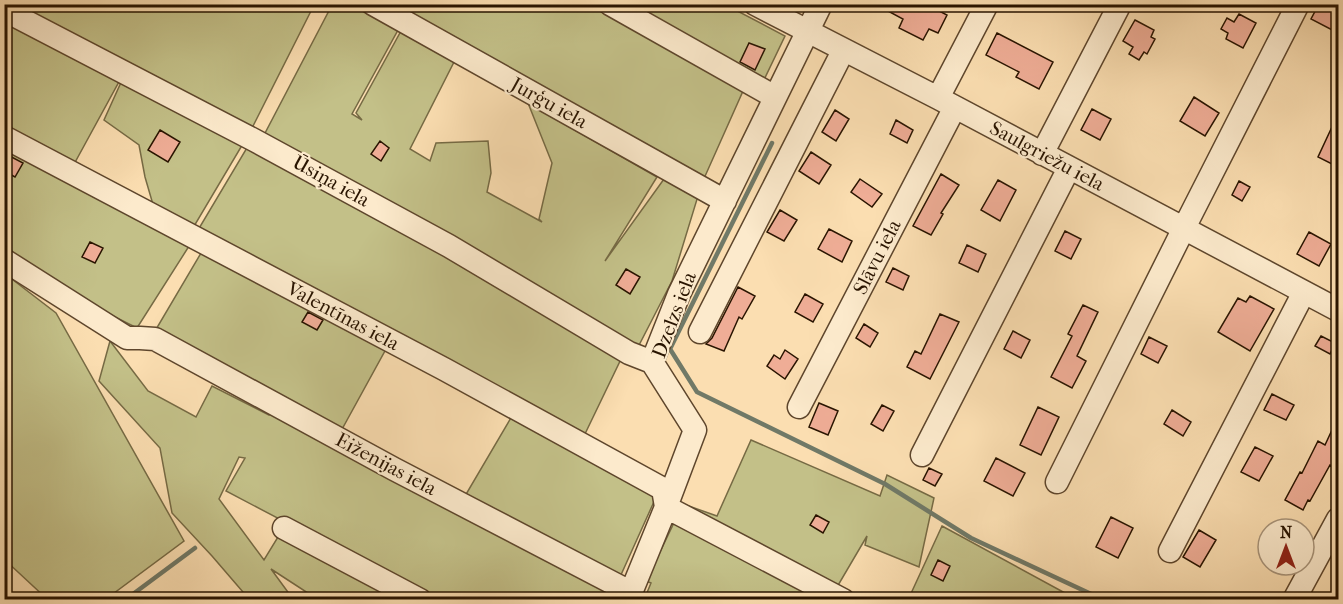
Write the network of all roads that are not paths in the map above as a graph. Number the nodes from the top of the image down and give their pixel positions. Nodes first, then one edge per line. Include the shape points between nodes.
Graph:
1 (373, 4) edge
2 (610, 4) edge
3 (755, 4) edge
4 (821, 4) edge
5 (987, 4) edge
6 (1120, 4) edge
7 (1298, 4) edge
8 (4, 10) edge
9 (808, 32) junction
10 (843, 51) junction
11 (775, 97) junction
12 (946, 103) junction
13 (4, 137) edge
14 (1042, 153) junction
15 (1069, 168) junction
16 (725, 201) junction
17 (1184, 228) junction
18 (4, 260) edge
19 (1304, 292) junction
20 (1336, 302) edge
21 (700, 332) dead end
22 (652, 362) junction
23 (799, 407) dead end
24 (922, 455) dead end
25 (1057, 482) dead end
26 (666, 507) junction
27 (1338, 519) edge
28 (284, 528) dead end
29 (1170, 551) dead end
30 (630, 596) edge
31 (420, 600) edge
32 (843, 600) edge
33 (1294, 600) edge

1 - 16 street, Jurģu iela
2 - 11 street
3 - 9 street, Saulgriežu iela
4 - 9 street, Dzelzs iela
5 - 12 street, Slāvu iela
6 - 14 street
7 - 17 street
8 - 22 street, Ūsiņa iela via 275,151 449,246 629,353
9 - 10 street, Saulgriežu iela
9 - 11 street, Dzelzs iela
10 - 12 street, Saulgriežu iela
10 - 21 street
11 - 16 street, Dzelzs iela
12 - 14 street, Saulgriežu iela
12 - 23 street, Slāvu iela
13 - 26 street, Valentīnas iela via 663,489
14 - 15 street, Saulgriežu iela
15 - 17 street, Saulgriežu iela
15 - 24 street
16 - 22 street, Dzelzs iela via 679,294
17 - 19 street, Saulgriežu iela
17 - 25 street
18 - 30 street, Eiženijas iela via 128,338 155,339
19 - 20 street, Saulgriežu iela
19 - 29 street
22 - 26 street, Dzelzs iela via 696,430
26 - 30 street, Dzelzs iela
26 - 32 street
27 - 33 street
28 - 31 street

